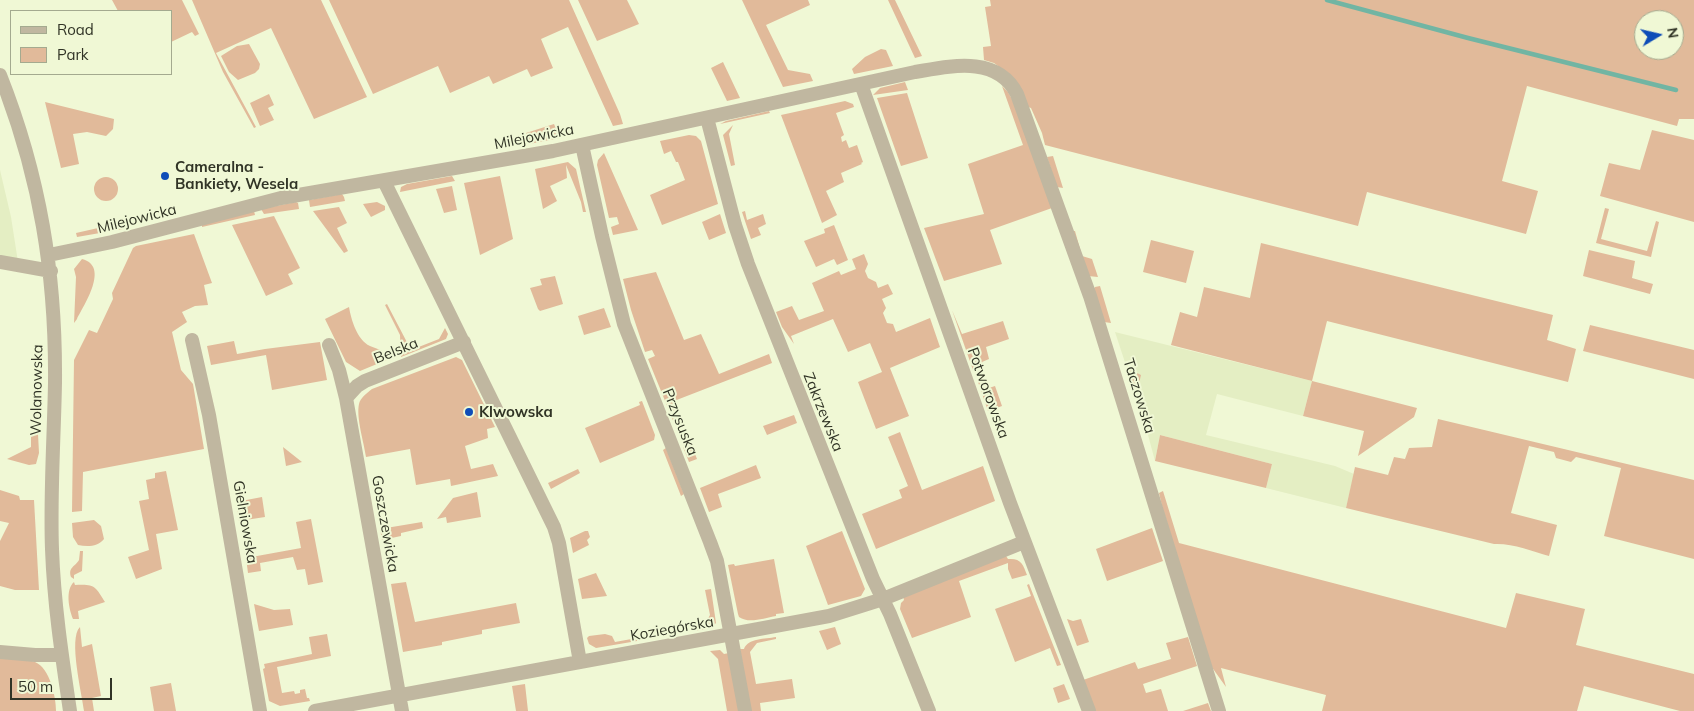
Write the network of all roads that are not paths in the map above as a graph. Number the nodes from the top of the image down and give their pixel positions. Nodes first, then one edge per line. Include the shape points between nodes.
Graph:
1 (0, 75) edge
2 (861, 84) junction
3 (1017, 94) joint
4 (707, 118) junction
5 (582, 145) junction
6 (384, 181) junction
7 (48, 255) junction
8 (0, 262) edge
9 (51, 271) junction
10 (192, 340) dead end
11 (464, 342) junction
12 (329, 345) dead end
13 (346, 398) junction
14 (1024, 542) junction
15 (883, 599) junction
16 (730, 635) junction
17 (0, 652) edge
18 (62, 655) junction
19 (580, 662) junction
20 (399, 695) junction
21 (70, 711) edge
22 (260, 711) edge
23 (314, 711) edge
24 (402, 711) edge
25 (745, 711) edge
26 (928, 711) edge
27 (1089, 711) edge
28 (1219, 711) edge

1 - 7 street, Wolanowska via 34,176
2 - 3 street, Milejowicka via 933,70 973,67 986,68 1007,78
2 - 4 street, Milejowicka
2 - 14 street, Potworowska
3 - 28 street, Taczowska via 1090,296
4 - 5 street, Milejowicka
4 - 15 street, Zakrzewska via 748,264
5 - 6 street, Milejowicka
5 - 16 street, Przysuska via 622,315 710,542
6 - 7 street, Milejowicka via 264,202 121,240
6 - 11 street
7 - 9 street, Wolanowska
8 - 9 street
9 - 18 street, Wolanowska via 55,381 52,548
10 - 22 street, Gielniowska via 210,415
11 - 13 street, Belska via 365,381
11 - 19 street via 554,527
12 - 13 street, Goszczewicka
13 - 20 street, Goszczewicka
14 - 15 street, Koziegórska
14 - 27 street, Potworowska
15 - 16 street, Koziegórska via 829,616
15 - 26 street, Zakrzewska
16 - 19 street, Koziegórska
16 - 25 street, Przysuska
17 - 18 street
18 - 21 street, Wolanowska
19 - 20 street, Koziegórska
20 - 23 street, Koziegórska
20 - 24 street, Goszczewicka

